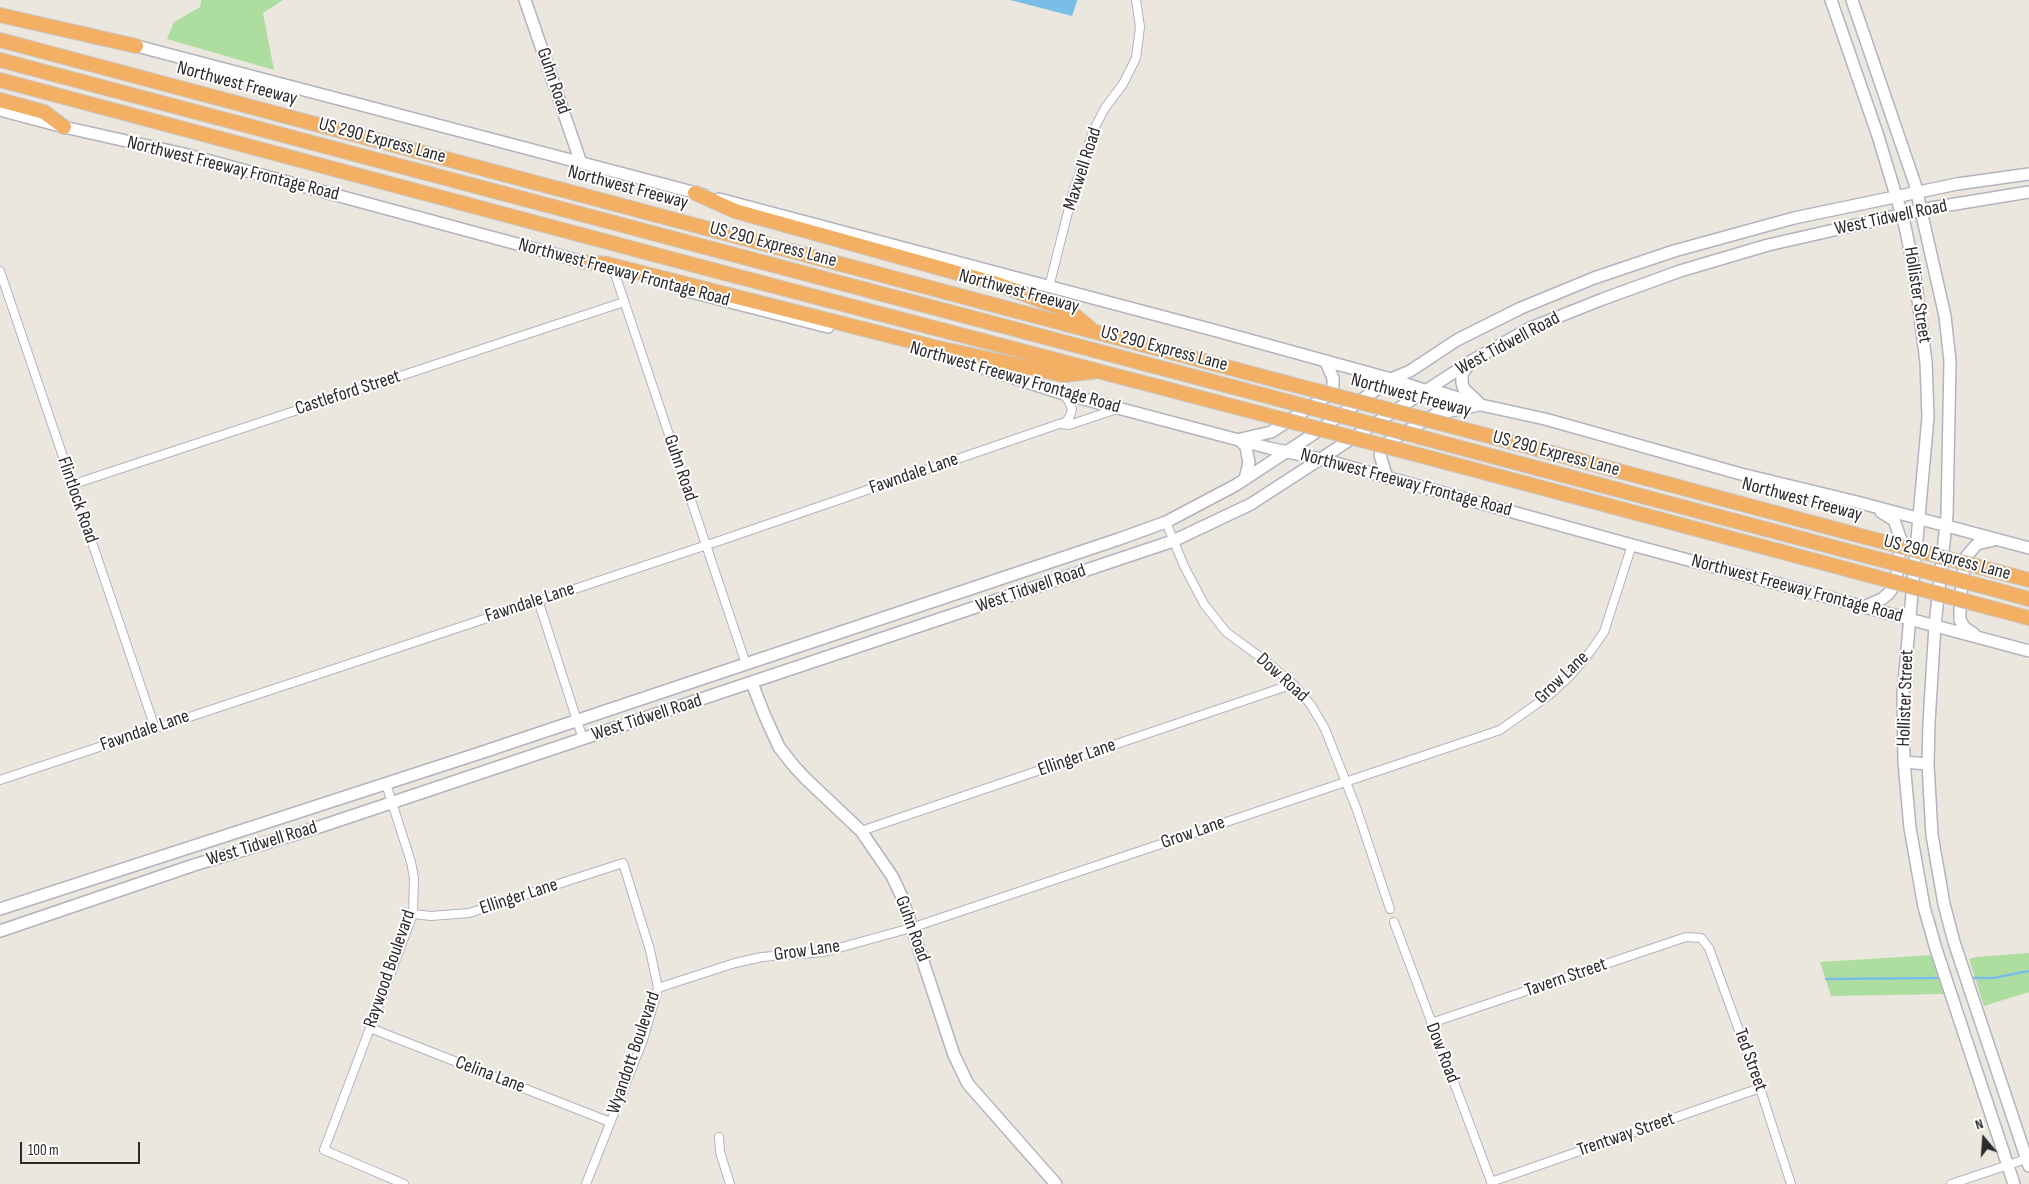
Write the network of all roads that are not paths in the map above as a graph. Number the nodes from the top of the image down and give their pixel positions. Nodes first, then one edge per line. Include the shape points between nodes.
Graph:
1 (525, 0) edge
2 (1136, 0) edge
3 (1832, 0) edge
4 (1852, 0) edge
5 (0, 8) edge
6 (0, 15) edge
7 (0, 40) edge
8 (136, 46) junction
9 (0, 60) edge
10 (0, 80) edge
11 (0, 100) edge
12 (0, 110) edge
13 (64, 128) junction
14 (581, 163) junction
15 (2029, 174) edge
16 (1917, 192) junction
17 (2029, 192) edge
18 (695, 193) junction
19 (1896, 196) junction
20 (1922, 210) junction
21 (1902, 215) junction
22 (584, 262) junction
23 (0, 271) edge
24 (614, 271) junction
25 (1049, 287) junction
26 (624, 302) junction
27 (1521, 308) junction
28 (1530, 328) junction
29 (1094, 331) junction
30 (1473, 360) junction
31 (1326, 362) junction
32 (1102, 371) junction
33 (1391, 379) junction
34 (1426, 391) junction
35 (1061, 393) junction
36 (1481, 405) junction
37 (1119, 408) junction
38 (1059, 424) junction
39 (1239, 440) junction
40 (1287, 451) junction
41 (1321, 459) junction
42 (1387, 478) junction
43 (1246, 479) junction
44 (72, 485) junction
45 (1874, 507) junction
46 (1918, 518) junction
47 (1166, 522) junction
48 (1947, 526) junction
49 (1996, 539) junction
50 (1174, 541) junction
51 (706, 545) junction
52 (1632, 545) junction
53 (2029, 548) edge
54 (1030, 569) junction
55 (2029, 580) edge
56 (1035, 588) junction
57 (2029, 599) edge
58 (538, 600) junction
59 (1866, 606) junction
60 (887, 617) junction
61 (1910, 618) junction
62 (2029, 618) edge
63 (1935, 625) junction
64 (893, 636) junction
65 (1978, 636) junction
66 (2029, 651) edge
67 (746, 664) junction
68 (752, 684) junction
69 (1293, 684) junction
70 (577, 721) junction
71 (155, 728) junction
72 (583, 739) junction
73 (480, 753) junction
74 (1904, 762) junction
75 (1928, 764) junction
76 (486, 772) junction
77 (0, 780) edge
78 (1346, 781) junction
79 (386, 784) junction
80 (393, 803) junction
81 (264, 823) junction
82 (861, 831) junction
83 (269, 843) junction
84 (144, 862) junction
85 (623, 863) joint
86 (151, 880) junction
87 (24, 901) junction
88 (0, 909) edge
89 (1390, 909) dead end
90 (413, 914) junction
91 (35, 919) junction
92 (1394, 922) dead end
93 (910, 928) junction
94 (0, 931) edge
95 (1701, 938) joint
96 (658, 988) junction
97 (1431, 1023) junction
98 (370, 1028) junction
99 (1760, 1088) junction
100 (610, 1122) junction
101 (720, 1137) dead end
102 (2028, 1162) edge
103 (2008, 1165) junction
104 (1491, 1183) edge
105 (404, 1184) edge
106 (586, 1184) edge
107 (730, 1184) edge
108 (1056, 1184) edge
109 (1792, 1184) edge
110 (1952, 1184) edge
111 (2014, 1184) edge

1 - 14 main road, Guhn Road
2 - 25 street, Maxwell Road via 1140,27 1136,58 1094,129 1072,196
3 - 19 main road, Hollister Street
4 - 16 main road, Hollister Street
5 - 8 main road
6 - 8 highway
7 - 29 highway, Northwest Freeway
8 - 14 main road
9 - 57 highway, US 290 Express Lane, bridge
10 - 32 highway
11 - 13 highway via 44,112
12 - 13 main road, Northwest Freeway Frontage Road
13 - 22 main road, Northwest Freeway Frontage Road via 184,154
14 - 18 main road
15 - 16 main road, West Tidwell Road
16 - 19 main road, West Tidwell Road
16 - 20 main road, Hollister Street
17 - 20 main road, West Tidwell Road
18 - 25 main road
18 - 29 highway via 735,211 997,284 1069,311
19 - 21 main road, Hollister Street
19 - 27 main road, West Tidwell Road via 1794,218 1674,251 1594,278
20 - 21 main road, West Tidwell Road
20 - 48 main road, Hollister Street via 1945,316 1950,361
21 - 28 main road, West Tidwell Road via 1727,256 1602,299
21 - 46 main road, Hollister Street via 1914,268 1926,362 1928,417
22 - 24 main road, Northwest Freeway Frontage Road
22 - 32 highway via 607,264 934,347 1063,375
23 - 44 street, Flintlock Road
24 - 26 street, Guhn Road
24 - 35 main road, Northwest Freeway Frontage Road via 948,356
25 - 31 main road
26 - 44 street, Castleford Street
26 - 51 street, Guhn Road
27 - 28 main road
27 - 33 main road, West Tidwell Road
28 - 30 main road, West Tidwell Road
29 - 55 highway, Northwest Freeway, bridge
30 - 34 main road, West Tidwell Road
30 - 36 main road via 1462,374 1462,384
31 - 33 main road
31 - 39 main road via 1334,386 1327,396 1271,432
32 - 62 highway, bridge
33 - 34 main road
33 - 40 main road, West Tidwell Road
34 - 36 main road
34 - 41 main road, West Tidwell Road
35 - 37 main road, Northwest Freeway Frontage Road
35 - 38 street via 1072,409 1066,422
36 - 42 main road via 1436,414 1385,444 1380,455
36 - 45 main road
37 - 38 street, Fawndale Lane via 1069,425
37 - 39 main road, Northwest Freeway Frontage Road
38 - 51 street, Fawndale Lane
39 - 40 main road, Northwest Freeway Frontage Road
39 - 43 main road via 1246,446 1249,462
40 - 41 main road, Northwest Freeway Frontage Road
40 - 43 main road, West Tidwell Road
41 - 42 main road, Northwest Freeway Frontage Road
41 - 50 main road, West Tidwell Road via 1251,504
42 - 52 main road, Northwest Freeway Frontage Road
43 - 47 main road, West Tidwell Road
44 - 71 street, Flintlock Road
45 - 46 main road
45 - 59 main road via 1894,520 1900,540 1896,583 1882,599
46 - 48 main road
46 - 61 main road, Hollister Street
47 - 50 street, Dow Road
47 - 54 main road, West Tidwell Road
48 - 49 main road
48 - 63 main road, Hollister Street
49 - 53 main road
49 - 65 main road via 1977,544 1965,558 1960,620 1964,627
50 - 56 main road, West Tidwell Road
50 - 69 street, Dow Road via 1204,604 1226,632
51 - 58 street, Fawndale Lane
51 - 67 street, Guhn Road
52 - 59 main road, Northwest Freeway Frontage Road
52 - 78 street, Grow Lane via 1604,632 1570,676 1548,696 1500,730
54 - 56 main road
54 - 60 main road, West Tidwell Road
56 - 64 main road, West Tidwell Road
58 - 70 street
58 - 71 street, Fawndale Lane
59 - 61 main road, Northwest Freeway Frontage Road
60 - 64 main road
60 - 67 main road, West Tidwell Road
61 - 63 main road, Northwest Freeway Frontage Road
61 - 74 main road, Hollister Street via 1903,694
63 - 65 main road, Northwest Freeway Frontage Road
63 - 75 main road, Hollister Street
64 - 68 main road, West Tidwell Road
65 - 66 main road, Northwest Freeway Frontage Road
67 - 70 main road, West Tidwell Road
68 - 72 main road, West Tidwell Road
68 - 82 main road, Guhn Road via 779,747 793,765
69 - 78 street, Dow Road via 1326,729
69 - 82 street, Ellinger Lane
70 - 72 street
70 - 73 main road, West Tidwell Road
71 - 77 street, Fawndale Lane
72 - 76 main road, West Tidwell Road
73 - 76 main road
73 - 79 main road, West Tidwell Road
74 - 75 main road
74 - 103 main road, Hollister Street via 1910,828 1924,907
75 - 102 main road, Hollister Street via 1932,835 1945,906
76 - 80 main road, West Tidwell Road
78 - 89 street, Dow Road
78 - 93 street, Grow Lane
79 - 80 street, Raywood Boulevard
79 - 81 main road, West Tidwell Road
80 - 83 main road, West Tidwell Road
80 - 90 street, Raywood Boulevard via 414,878
81 - 83 main road
81 - 84 main road, West Tidwell Road
82 - 93 main road, Guhn Road via 892,876
83 - 86 main road, West Tidwell Road
84 - 86 main road
84 - 87 main road, West Tidwell Road
85 - 90 street, Ellinger Lane via 469,913
85 - 96 street, Wyandott Boulevard via 650,950
86 - 91 main road, West Tidwell Road
87 - 88 main road, West Tidwell Road
87 - 91 main road
90 - 98 street, Raywood Boulevard
91 - 94 main road, West Tidwell Road
92 - 97 street, Dow Road
93 - 96 street, Grow Lane via 824,952 762,957 735,963
93 - 108 main road, Guhn Road via 954,1055 968,1084
95 - 97 street, Tavern Street via 1686,937
95 - 99 street, Ted Street via 1709,948
96 - 100 street, Wyandott Boulevard via 643,1040
97 - 104 street, Dow Road
98 - 100 street, Celina Lane
98 - 105 street, Raywood Boulevard via 324,1150
99 - 104 street, Trentway Street
99 - 109 street, Ted Street
100 - 106 street, Wyandott Boulevard
101 - 107 street via 720,1152
102 - 103 street
103 - 110 street
103 - 111 main road, Hollister Street

